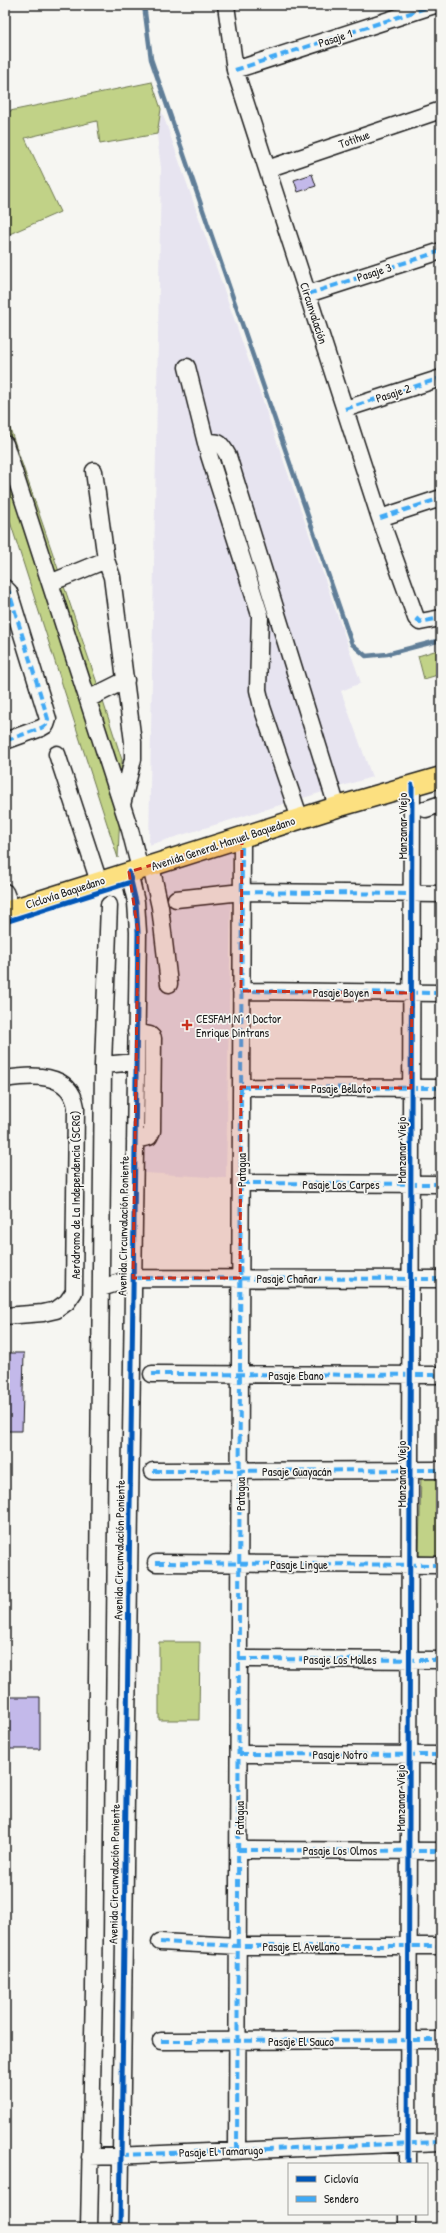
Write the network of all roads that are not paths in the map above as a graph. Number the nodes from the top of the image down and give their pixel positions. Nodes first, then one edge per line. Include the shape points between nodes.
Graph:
1 (226, 5) edge
2 (434, 5) edge
3 (235, 70) junction
4 (441, 110) edge
5 (267, 169) junction
6 (441, 251) edge
7 (308, 294) junction
8 (187, 367) dead end
9 (441, 378) edge
10 (345, 409) junction
11 (207, 443) junction
12 (5, 444) edge
13 (94, 471) dead end
14 (441, 498) edge
15 (380, 518) junction
16 (106, 560) junction
17 (50, 583) junction
18 (5, 588) edge
19 (441, 618) edge
20 (126, 680) junction
21 (88, 699) junction
22 (5, 741) edge
23 (57, 754) dead end
24 (441, 777) edge
25 (412, 785) junction
26 (441, 804) edge
27 (122, 805) junction
28 (337, 807) junction
29 (426, 809) dead end
30 (300, 818) junction
31 (242, 837) junction
32 (140, 869) junction
33 (99, 882) junction
34 (5, 892) edge
35 (242, 892) junction
36 (412, 894) junction
37 (441, 894) edge
38 (176, 899) dead end
39 (108, 905) dead end
40 (8, 911) edge
41 (169, 984) dead end
42 (241, 991) junction
43 (412, 993) junction
44 (441, 993) edge
45 (136, 1032) junction
46 (136, 1062) junction
47 (103, 1065) junction
48 (5, 1079) edge
49 (241, 1087) junction
50 (412, 1088) junction
51 (441, 1088) edge
52 (135, 1140) junction
53 (240, 1183) junction
54 (411, 1184) junction
55 (441, 1184) edge
56 (133, 1278) junction
57 (240, 1278) junction
58 (411, 1279) junction
59 (441, 1279) edge
60 (101, 1288) junction
61 (5, 1316) edge
62 (152, 1374) dead end
63 (240, 1374) junction
64 (411, 1375) junction
65 (441, 1375) edge
66 (411, 1470) junction
67 (441, 1470) edge
68 (153, 1471) dead end
69 (240, 1471) junction
70 (156, 1564) dead end
71 (239, 1564) junction
72 (410, 1565) junction
73 (441, 1565) edge
74 (239, 1659) junction
75 (410, 1660) junction
76 (441, 1660) edge
77 (239, 1754) junction
78 (410, 1755) junction
79 (441, 1755) edge
80 (238, 1850) junction
81 (410, 1850) junction
82 (441, 1851) edge
83 (160, 1942) dead end
84 (238, 1946) junction
85 (409, 1946) junction
86 (441, 1946) edge
87 (441, 2040) edge
88 (161, 2041) dead end
89 (409, 2041) junction
90 (238, 2042) junction
91 (441, 2142) edge
92 (409, 2144) junction
93 (238, 2151) junction
94 (121, 2155) junction
95 (90, 2157) junction
96 (408, 2163) edge
97 (407, 2215) edge
98 (89, 2228) edge
99 (120, 2228) edge
100 (407, 2228) edge

1 - 3 street, Circunvalación
2 - 3 street, Pasaje 1
3 - 5 street, Circunvalación
4 - 5 street, Totihue
5 - 7 street, Circunvalación
6 - 7 street, Pasaje 3
7 - 10 street, Circunvalación
8 - 11 street
9 - 10 street, Pasaje 2
10 - 15 street, Circunvalación
11 - 28 street via 215,441 222,444 228,456
11 - 30 street via 260,615 258,690 262,707
12 - 17 street
13 - 16 street
14 - 15 street
15 - 19 street, Circunvalación via 416,618 420,622
16 - 17 street
16 - 20 street via 112,577
17 - 21 street
18 - 22 street via 9,592 48,719 46,725 41,728
20 - 21 street
20 - 27 street via 133,759
21 - 27 street
23 - 33 street
24 - 25 main road, Avenida General Manuel Baquedano
25 - 28 main road, Avenida General Manuel Baquedano
25 - 36 street, Manzanar Viejo
26 - 29 street
27 - 32 street
28 - 30 main road, Avenida General Manuel Baquedano
30 - 31 main road, Avenida General Manuel Baquedano
31 - 32 main road, Avenida General Manuel Baquedano
31 - 35 street, Patagua
32 - 33 main road, Avenida General Manuel Baquedano
32 - 41 street via 160,907
32 - 45 street, Avenida Circunvalación Poniente via 136,902
33 - 40 main road, Avenida General Manuel Baquedano
34 - 40 street
35 - 36 street
35 - 38 street
35 - 42 street, Patagua
36 - 37 street
36 - 43 street, Manzanar Viejo
39 - 47 street
42 - 43 street, Pasaje Boyen
42 - 49 street, Patagua
43 - 44 street, Pasaje Boyen
43 - 50 street, Manzanar Viejo
45 - 46 street, Avenida Circunvalación Poniente
45 - 52 street via 153,1038 152,1131 149,1137
46 - 47 street
46 - 52 street, Avenida Circunvalación Poniente
47 - 60 street
48 - 61 street, Aeródromo de La Independencia (SCRG) via 47,1077 63,1085 72,1094 76,1107 76,1278 72,1297 56,1310
49 - 50 street, Pasaje Belloto
49 - 53 street, Patagua
50 - 51 street, Pasaje Belloto
50 - 54 street, Manzanar Viejo
52 - 56 street, Avenida Circunvalación Poniente
53 - 54 street, Pasaje Los Carpes
53 - 57 street, Patagua
54 - 55 street, Pasaje Los Carpes
54 - 58 street, Manzanar Viejo
56 - 57 street, Pasaje Chañar
56 - 60 street, Pasaje Chañar
56 - 94 street, Avenida Circunvalación Poniente
57 - 58 street, Pasaje Chañar
57 - 63 street, Patagua
58 - 59 street, Pasaje Chañar
58 - 64 street, Manzanar Viejo
60 - 95 street
62 - 63 street, Pasaje Ebano
63 - 64 street, Pasaje Ebano
63 - 69 street, Patagua
64 - 65 street, Pasaje Ebano
64 - 66 street, Manzanar Viejo
66 - 67 street, Pasaje Guayacán
66 - 69 street, Pasaje Guayacán
66 - 72 street, Manzanar Viejo
68 - 69 street, Pasaje Guayacán
69 - 71 street, Patagua
70 - 71 street, Pasaje Lingue
71 - 72 street, Pasaje Lingue
71 - 74 street, Patagua
72 - 73 street, Pasaje Lingue
72 - 75 street, Manzanar Viejo
74 - 75 street, Pasaje Los Molles
74 - 77 street, Patagua
75 - 76 street, Pasaje Los Molles
75 - 78 street, Manzanar Viejo
77 - 78 street, Pasaje Notro
77 - 80 street, Patagua
78 - 79 street, Pasaje Notro
78 - 81 street, Manzanar Viejo
80 - 81 street, Pasaje Los Olmos
80 - 84 street, Patagua
81 - 82 street, Pasaje Los Olmos
81 - 85 street, Manzanar Viejo
83 - 84 street, Pasaje El Avellano
84 - 85 street, Pasaje El Avellano
84 - 90 street, Patagua
85 - 86 street, Pasaje El Avellano
85 - 89 street, Manzanar Viejo
87 - 89 street, Pasaje El Sauco
88 - 90 street, Pasaje El Sauco
89 - 90 street, Pasaje El Sauco
89 - 92 street, Manzanar Viejo
90 - 93 street, Patagua
91 - 92 street, Pasaje El Tamarugo
92 - 93 street, Pasaje El Tamarugo
92 - 96 street, Manzanar Viejo
93 - 94 street, Pasaje El Tamarugo
94 - 95 street, Pasaje El Tamarugo
94 - 99 street, Avenida Circunvalación Poniente
95 - 98 street
97 - 100 street

